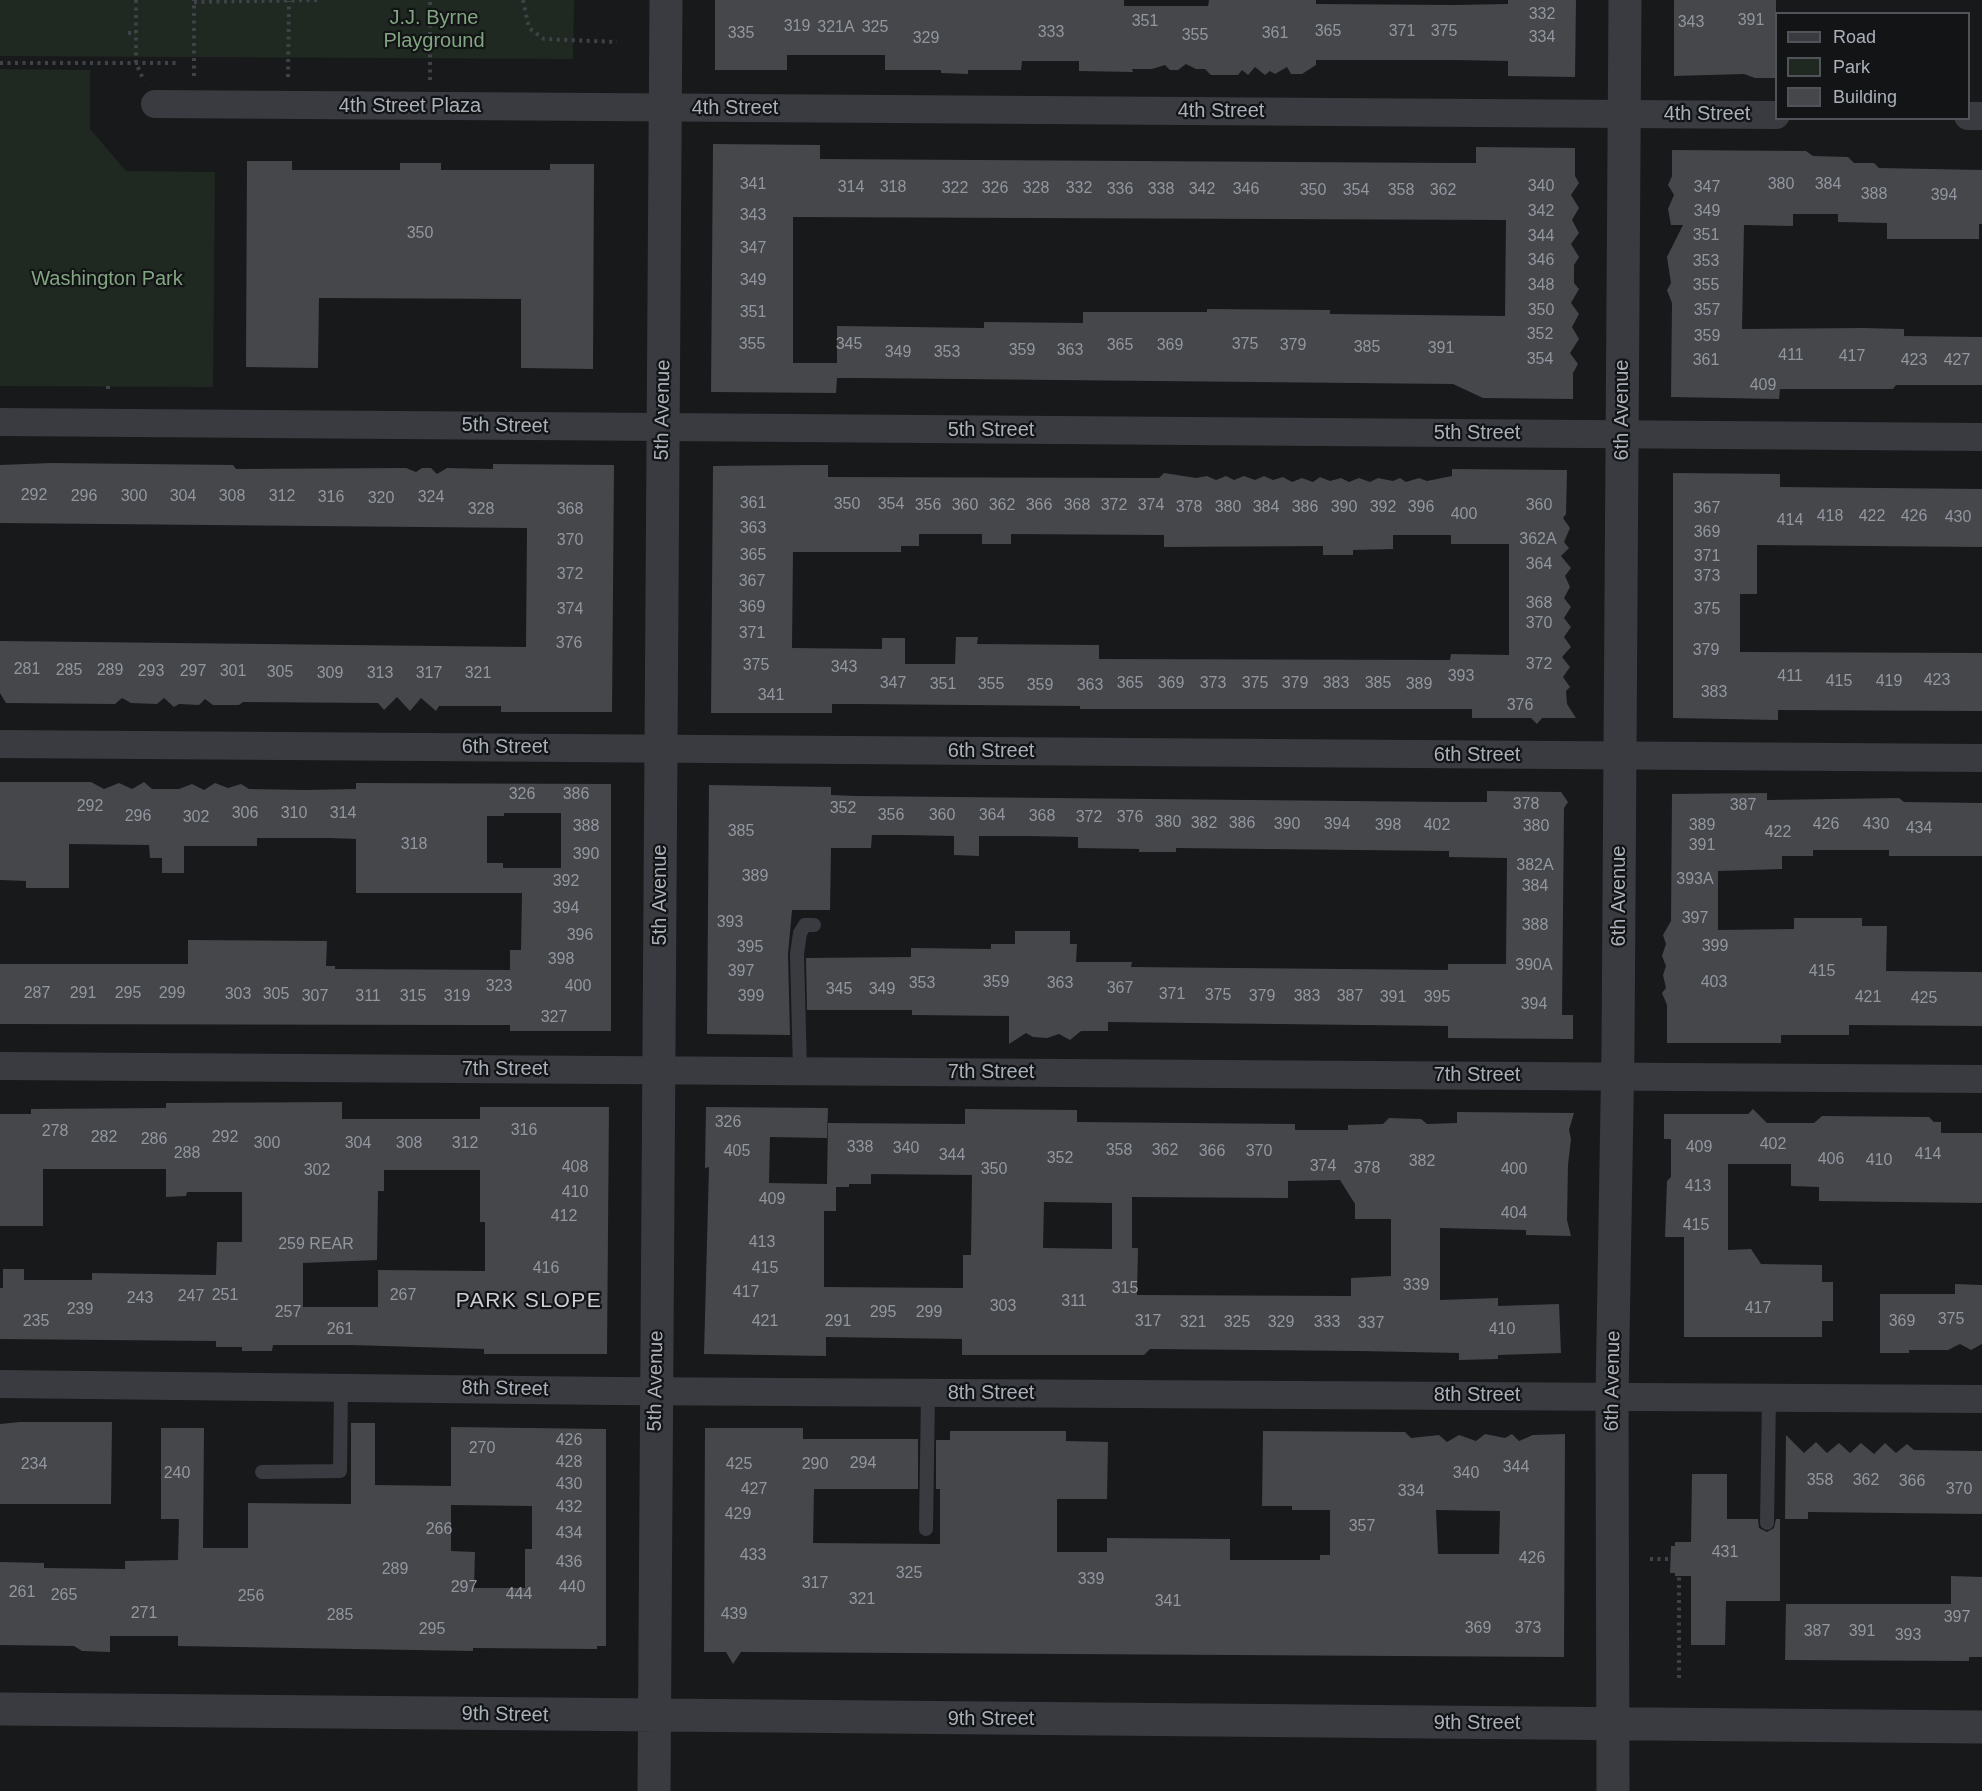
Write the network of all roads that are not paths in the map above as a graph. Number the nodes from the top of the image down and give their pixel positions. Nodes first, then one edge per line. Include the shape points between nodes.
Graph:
1 (666, 0) edge
2 (1625, 0) edge
3 (155, 104) road end
4 (666, 108) junction
5 (1624, 114) junction
6 (1775, 115) edge
7 (0, 422) edge
8 (663, 427) junction
9 (1622, 434) junction
10 (1982, 437) edge
11 (0, 744) edge
12 (661, 748) junction
13 (1620, 755) junction
14 (1982, 758) edge
15 (814, 925) dead end
16 (0, 1066) edge
17 (659, 1070) junction
18 (800, 1071) junction
19 (1617, 1076) junction
20 (1982, 1079) edge
21 (0, 1384) edge
22 (341, 1388) junction
23 (656, 1391) junction
24 (928, 1393) junction
25 (1612, 1396) junction
26 (1769, 1397) junction
27 (1982, 1400) edge
28 (262, 1472) dead end
29 (1767, 1523) dead end
30 (926, 1529) dead end
31 (0, 1709) edge
32 (654, 1716) junction
33 (1613, 1724) junction
34 (1982, 1727) edge
35 (654, 1791) edge
36 (1613, 1791) edge

1 - 4 street, 5th Avenue
2 - 5 street, 6th Avenue
3 - 4 street, 4th Street Plaza
4 - 5 street, 4th Street
4 - 8 street, 5th Avenue
5 - 6 street, 4th Street
5 - 9 street, 6th Avenue
7 - 8 street, 5th Street
8 - 9 street, 5th Street
8 - 12 street, 5th Avenue
9 - 10 street, 5th Street
9 - 13 street, 6th Avenue
11 - 12 street, 6th Street
12 - 13 street, 6th Street
12 - 17 street, 5th Avenue
13 - 14 street, 6th Street
13 - 19 street, 6th Avenue
15 - 18 lane via 805,926 800,933 797,954
16 - 17 street, 7th Street
17 - 18 street, 7th Street
17 - 23 street, 5th Avenue
18 - 19 street, 7th Street
19 - 20 street, 7th Street
19 - 25 street, 6th Avenue
21 - 22 street, 8th Street
22 - 23 street, 8th Street
22 - 28 lane via 340,1471
23 - 24 street, 8th Street
23 - 32 street, 5th Avenue
24 - 25 street, 8th Street
24 - 30 lane
25 - 26 street, 8th Street
25 - 33 street, 6th Avenue
26 - 27 street, 8th Street
26 - 29 lane
31 - 32 street, 9th Street
32 - 33 street, 9th Street
32 - 35 street, 5th Avenue
33 - 34 street, 9th Street
33 - 36 street, 6th Avenue

